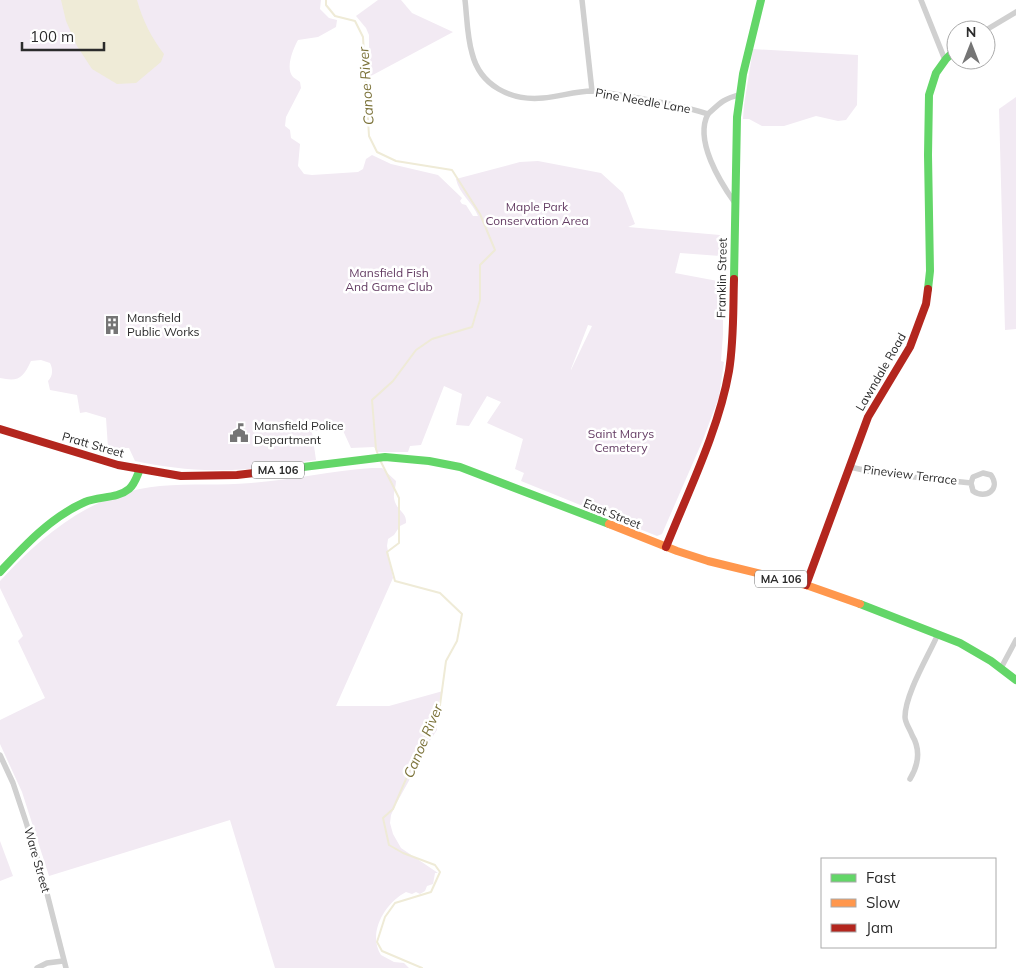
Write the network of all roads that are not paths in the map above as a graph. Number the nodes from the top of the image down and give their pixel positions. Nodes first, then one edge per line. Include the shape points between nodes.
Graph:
1 (465, 0) edge
2 (582, 0) edge
3 (760, 0) edge
4 (921, 0) edge
5 (1016, 12) edge
6 (996, 24) edge
7 (945, 60) joint
8 (592, 91) junction
9 (741, 94) junction
10 (708, 114) junction
11 (735, 203) junction
12 (0, 429) edge
13 (850, 467) junction
14 (140, 469) junction
15 (181, 476) joint
16 (971, 483) junction
17 (666, 547) junction
18 (0, 572) edge
19 (806, 586) junction
20 (938, 634) junction
21 (1016, 640) edge
22 (1001, 668) junction
23 (1016, 680) edge
24 (0, 755) edge
25 (910, 779) dead end
26 (63, 960) junction
27 (37, 968) edge
28 (66, 968) edge

1 - 8 street, Pine Needle Lane via 472,54 488,82 501,91 528,99
2 - 8 street
3 - 9 main road, Franklin Street
4 - 7 street
5 - 6 street
7 - 13 main road, Lawndale Road via 932,82 929,95 930,271 926,304 910,347 868,416
8 - 10 street, Pine Needle Lane via 691,108
9 - 10 street, Pine Needle Lane via 723,100
9 - 11 main road, Franklin Street via 736,136
10 - 11 street, Pine Needle Lane via 706,145 716,173
11 - 17 main road, Franklin Street via 732,342 727,379 716,420
12 - 14 main road, Pratt Street / MA 106
13 - 16 street, Pineview Terrace
13 - 19 main road, Lawndale Road
14 - 15 main road, Pratt Street / MA 106
14 - 18 main road via 127,491 90,500 44,527
15 - 17 main road, East Street / MA 106 via 237,475 374,458 429,460 473,470
16 - 16 street, Pineview Terrace via 973,491 981,495 990,494 995,482 991,475 983,473 974,477
17 - 19 main road, East Street / MA 106
19 - 20 main road, East Street / MA 106
20 - 22 main road, East Street / MA 106 via 966,646
20 - 25 street via 912,693 905,718 918,749 916,768
21 - 22 street
22 - 23 main road, East Street / MA 106
24 - 26 street, Ware Street via 41,870
26 - 27 street via 47,962
26 - 28 street, Ware Street

